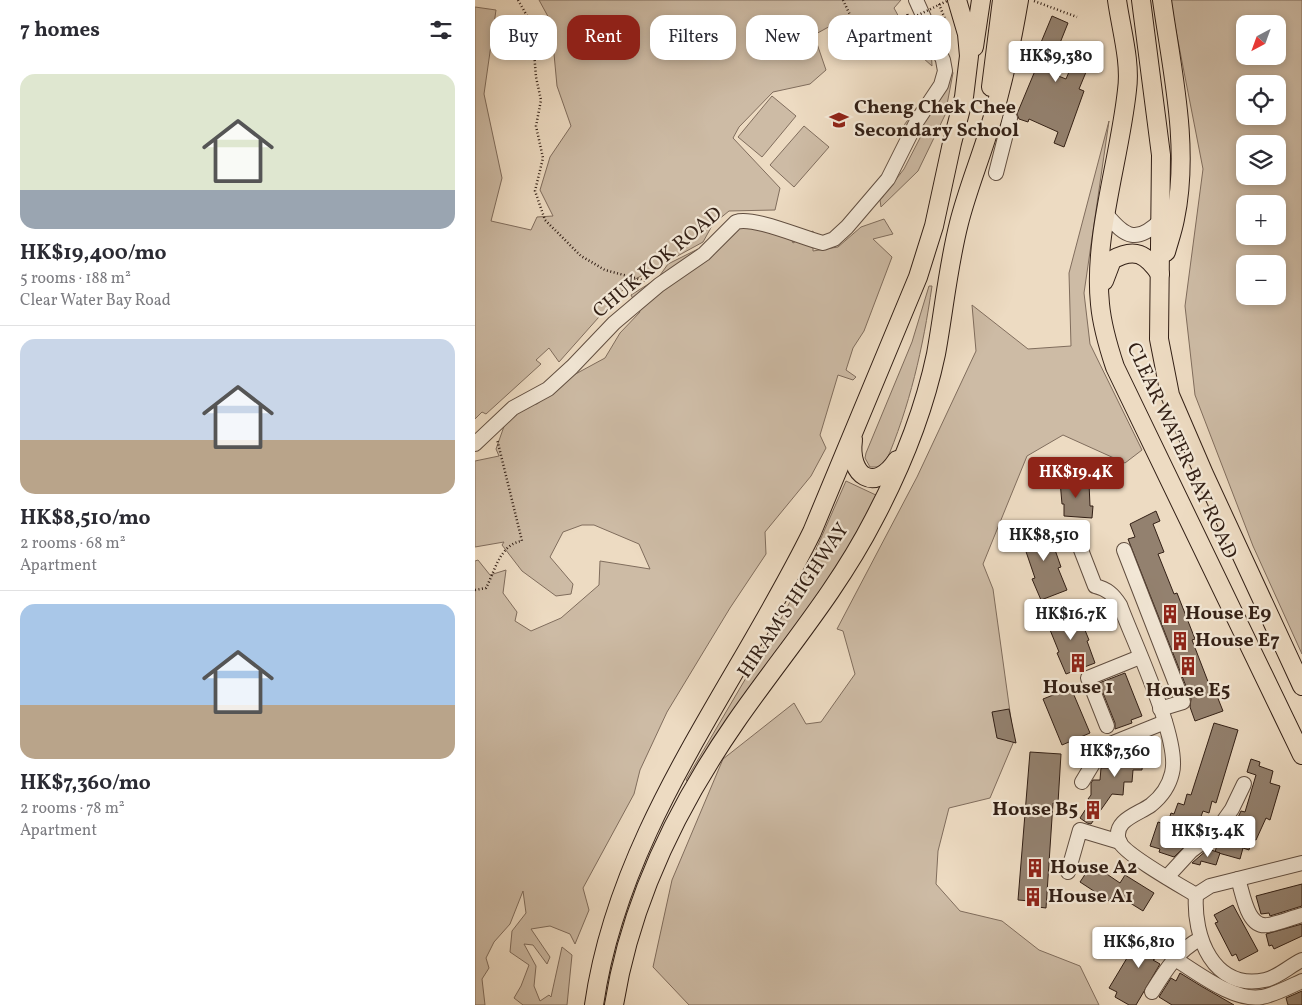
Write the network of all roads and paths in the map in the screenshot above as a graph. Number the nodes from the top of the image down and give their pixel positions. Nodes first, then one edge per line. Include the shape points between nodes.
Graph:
1 (518, 0) edge
2 (843, 0) edge
3 (949, 0) edge
4 (957, 0) edge
5 (981, 0) edge
6 (1002, 0) edge
7 (1019, 0) edge
8 (1031, 0) edge
9 (1117, 0) edge
10 (1141, 0) edge
11 (1161, 0) edge
12 (1040, 2) edge
13 (910, 3) edge
14 (940, 6) junction
15 (850, 15) edge
16 (919, 15) edge
17 (944, 15) edge
18 (1077, 17) dead end
19 (964, 97) junction
20 (1007, 117) junction
21 (996, 173) dead end
22 (973, 175) junction
23 (1107, 215) junction
24 (1160, 221) junction
25 (1160, 274) junction
26 (659, 286) junction
27 (1100, 303) junction
28 (494, 425) junction
29 (854, 429) junction
30 (913, 431) junction
31 (475, 444) edge
32 (1076, 537) dead end
33 (1123, 550) dead end
34 (475, 590) edge
35 (1140, 657) junction
36 (1302, 686) edge
37 (1163, 716) junction
38 (1107, 726) dead end
39 (1302, 755) edge
40 (1082, 782) dead end
41 (1244, 784) dead end
42 (1120, 842) junction
43 (1302, 863) edge
44 (1067, 872) dead end
45 (1167, 877) junction
46 (1238, 879) junction
47 (1196, 895) junction
48 (1302, 915) edge
49 (1200, 939) junction
50 (1175, 959) junction
51 (1302, 960) edge
52 (1302, 981) edge
53 (1152, 992) dead end
54 (594, 1005) edge
55 (614, 1005) edge

1 - 26 path via 539,38 534,52 541,100 536,126 543,158 535,191 545,220 581,256 605,270
2 - 15 path
3 - 14 path, bridge
4 - 19 main road, HIRAM'S HIGHWAY via 969,45
5 - 19 main road
6 - 22 main road via 991,91
7 - 20 main road, HIRAM'S HIGHWAY via 1007,62
8 - 12 path
9 - 23 main road, CLEAR WATER BAY ROAD via 1128,88
10 - 24 main road, CLEAR WATER BAY ROAD via 1161,155
11 - 25 main road via 1175,87 1180,155 1175,218
12 - 18 path
13 - 26 street, CHUK KOK ROAD via 943,60 945,71 941,85 917,121 888,179 847,227 834,240 823,243 757,222 740,220 731,225 704,254
14 - 16 path, bridge
14 - 17 path
19 - 29 main road, HIRAM'S HIGHWAY via 934,226 918,277
20 - 21 street
20 - 22 main road, HIRAM'S HIGHWAY
22 - 30 main road, HIRAM'S HIGHWAY via 954,244 935,356
23 - 24 street via 1119,228 1137,236 1142,236
23 - 27 main road, CLEAR WATER BAY ROAD via 1100,256
24 - 25 main road, CLEAR WATER BAY ROAD
25 - 27 main road via 1141,255 1120,255 1109,265
25 - 36 main road, CLEAR WATER BAY ROAD via 1159,339 1171,395 1203,474
26 - 28 street, CHUK KOK ROAD via 614,323 548,389 513,408
27 - 39 main road, CLEAR WATER BAY ROAD via 1105,337 1115,367
28 - 31 street, CHUK KOK ROAD
28 - 34 path via 522,541 512,542 503,552 486,588
29 - 30 main road via 855,466 859,473 874,479 895,463
29 - 54 main road, HIRAM'S HIGHWAY via 793,570 698,736 648,832 614,918
30 - 55 main road, HIRAM'S HIGHWAY via 886,495 842,575 735,723 687,801 642,901 623,961
32 - 35 street via 1095,586 1105,589 1120,605
33 - 37 street via 1183,702
35 - 37 street
35 - 38 street via 1088,678
37 - 40 street via 1103,747
37 - 42 street via 1173,754 1172,773 1164,791 1150,806 1123,822 1118,835
41 - 45 street via 1215,833 1191,851
42 - 44 street via 1080,830
42 - 45 street via 1129,852
43 - 46 street
45 - 47 street
46 - 47 street via 1210,886
46 - 48 street via 1251,918 1258,924 1267,925
47 - 49 street via 1195,915
49 - 50 street via 1187,946
49 - 51 street via 1218,967 1245,980 1271,978
50 - 52 street via 1244,997 1262,997
50 - 53 street

